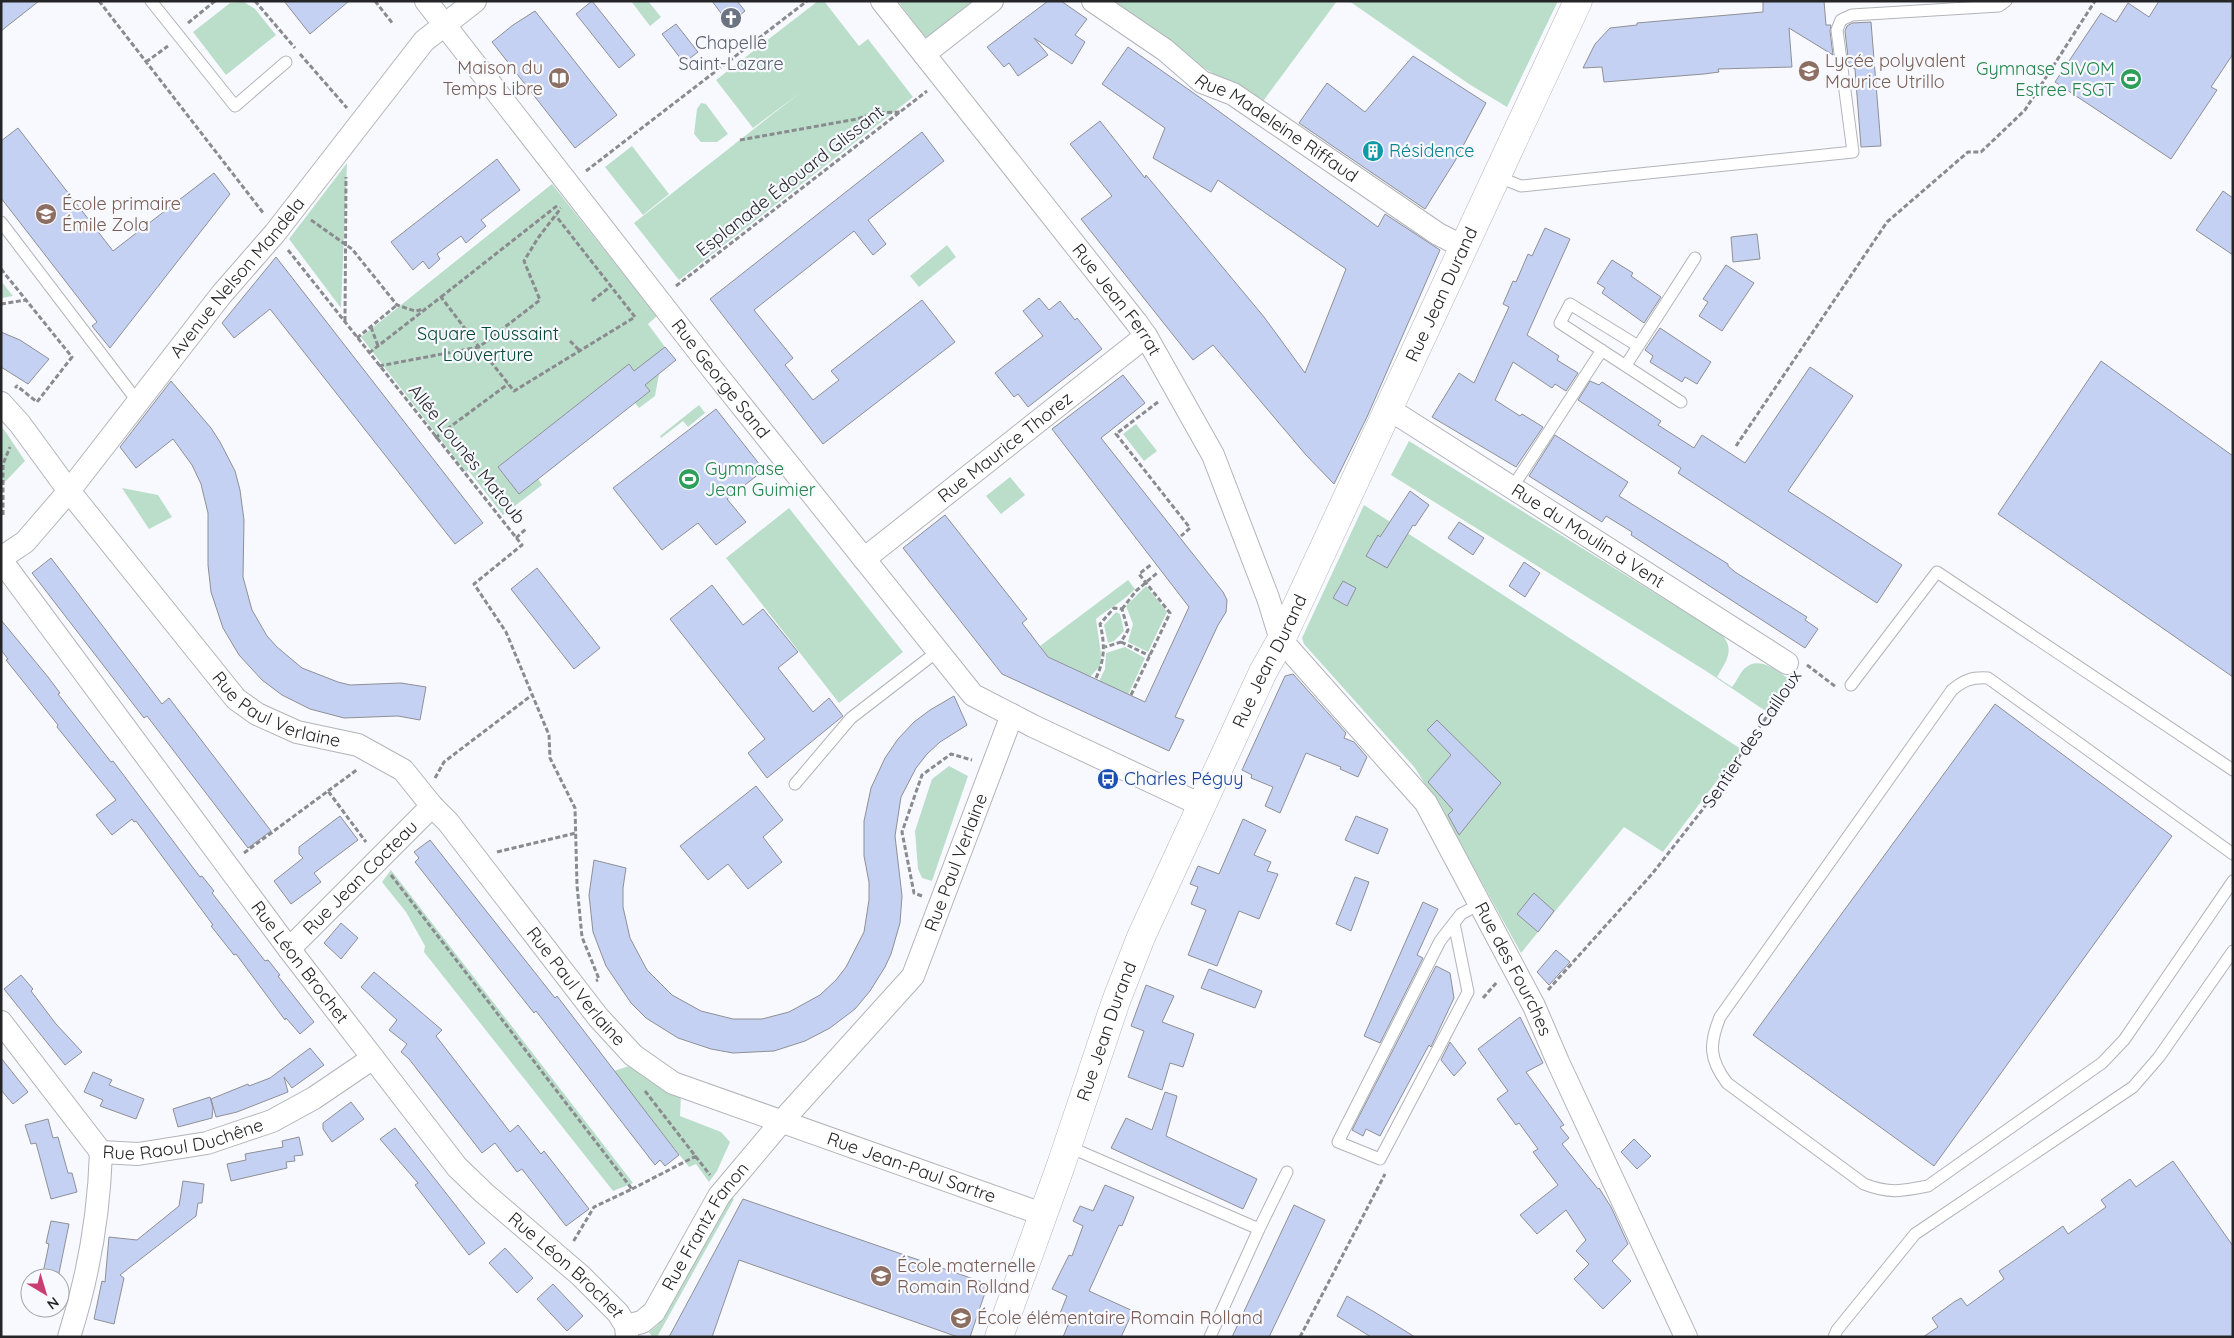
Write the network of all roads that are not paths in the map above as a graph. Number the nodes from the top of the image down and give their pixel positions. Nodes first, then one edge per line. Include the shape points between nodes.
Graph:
1 (151, 1) edge
2 (426, 1) edge
3 (475, 1) edge
4 (882, 1) edge
5 (992, 1) edge
6 (1093, 1) edge
7 (1578, 1) edge
8 (2006, 1) edge
9 (444, 25) junction
10 (924, 54) junction
11 (286, 62) dead end
12 (1496, 176) junction
13 (1, 222) edge
14 (1464, 247) junction
15 (1695, 258) dead end
16 (1146, 336) junction
17 (1638, 346) junction
18 (1602, 350) junction
19 (1626, 365) junction
20 (138, 402) junction
21 (1681, 402) dead end
22 (2, 403) edge
23 (1389, 409) junction
24 (1512, 488) junction
25 (70, 491) junction
26 (1, 559) edge
27 (864, 559) junction
28 (1280, 640) junction
29 (938, 651) junction
30 (1794, 668) road end
31 (1851, 686) road end
32 (1012, 715) junction
33 (2233, 770) edge
34 (795, 784) dead end
35 (1201, 805) junction
36 (432, 806) junction
37 (2233, 854) edge
38 (2233, 881) edge
39 (1480, 904) junction
40 (1454, 923) junction
41 (289, 949) junction
42 (2233, 952) edge
43 (1, 1022) edge
44 (373, 1058) junction
45 (782, 1120) junction
46 (1067, 1146) junction
47 (101, 1152) junction
48 (1287, 1172) dead end
49 (1042, 1214) junction
50 (1259, 1229) junction
51 (627, 1331) edge
52 (69, 1337) edge
53 (999, 1337) edge
54 (1210, 1337) edge
55 (1686, 1337) edge
56 (1834, 1337) edge

1 - 11 lane via 235,106
2 - 9 street, Rue George Sand
3 - 9 street, Avenue Nelson Mandela
4 - 10 street, Rue Jean Ferrat
5 - 10 street
6 - 14 street, Rue Madeleine Riffaud via 1165,50 1202,82 1233,94 1438,234
7 - 12 street, Rue Jean Durand
8 - 12 lane via 1999,6 1852,15 1841,20 1837,30 1853,152 1521,186
9 - 20 street, Avenue Nelson Mandela via 424,41
9 - 27 street, Rue George Sand
10 - 16 street, Rue Jean Ferrat
12 - 14 street, Rue Jean Durand
13 - 20 lane
14 - 23 street, Rue Jean Durand
15 - 17 lane
16 - 27 street, Rue Maurice Thorez
16 - 28 street, Rue Jean Ferrat via 1213,455 1268,598
17 - 18 lane via 1570,304 1560,324
17 - 19 lane
18 - 19 lane
18 - 24 lane
19 - 21 lane
20 - 25 street, Avenue Nelson Mandela
22 - 25 street, Rue Paul Verlaine
23 - 24 street, Rue du Moulin à Vent
23 - 28 street, Rue Jean Durand
24 - 30 street, Rue du Moulin à Vent
25 - 26 street, Avenue Nelson Mandela via 25,542
25 - 36 street, Rue Paul Verlaine via 236,700 257,714 297,732 358,745 403,770
26 - 41 street, Rue Léon Brochet
27 - 29 street, Rue George Sand
28 - 35 street, Rue Jean Durand
28 - 39 street, Rue des Fourches via 1426,803
29 - 32 street, Rue George Sand via 973,695
29 - 34 lane via 851,718
31 - 33 lane via 1937,572
32 - 35 street, Rue George Sand
32 - 45 street, Rue Paul Verlaine via 912,976
35 - 46 street, Rue Jean Durand via 1141,937
36 - 41 street, Rue Jean Cocteau
36 - 45 street, Rue Paul Verlaine via 448,822 598,1018 633,1055 673,1083
37 - 38 lane via 1988,678 1963,680 1952,690 1720,1017 1711,1044 1716,1066 1727,1083 1864,1184 1880,1190 1902,1192 1928,1186 2102,1062 2124,1040
39 - 40 lane via 1461,914
39 - 55 street, Rue des Fourches via 1534,1006
40 - 40 lane via 1440,942 1338,1142 1380,1159 1468,992
41 - 44 street, Rue Léon Brochet
42 - 56 lane via 2159,1057 2133,1087 1915,1234
43 - 47 street
44 - 47 street, Rue Raoul Duchêne via 314,1098 272,1121 207,1142 138,1154
44 - 51 street, Rue Léon Brochet via 457,1167 618,1313
45 - 49 street, Rue Jean-Paul Sartre
45 - 51 street, Rue Frantz Fanon via 723,1191 654,1312
46 - 49 street, Rue Jean Durand
46 - 50 lane
47 - 52 street, Rue Raoul Duchêne via 100,1185 88,1260
48 - 50 lane
49 - 53 street, Rue Jean Durand
50 - 54 lane

